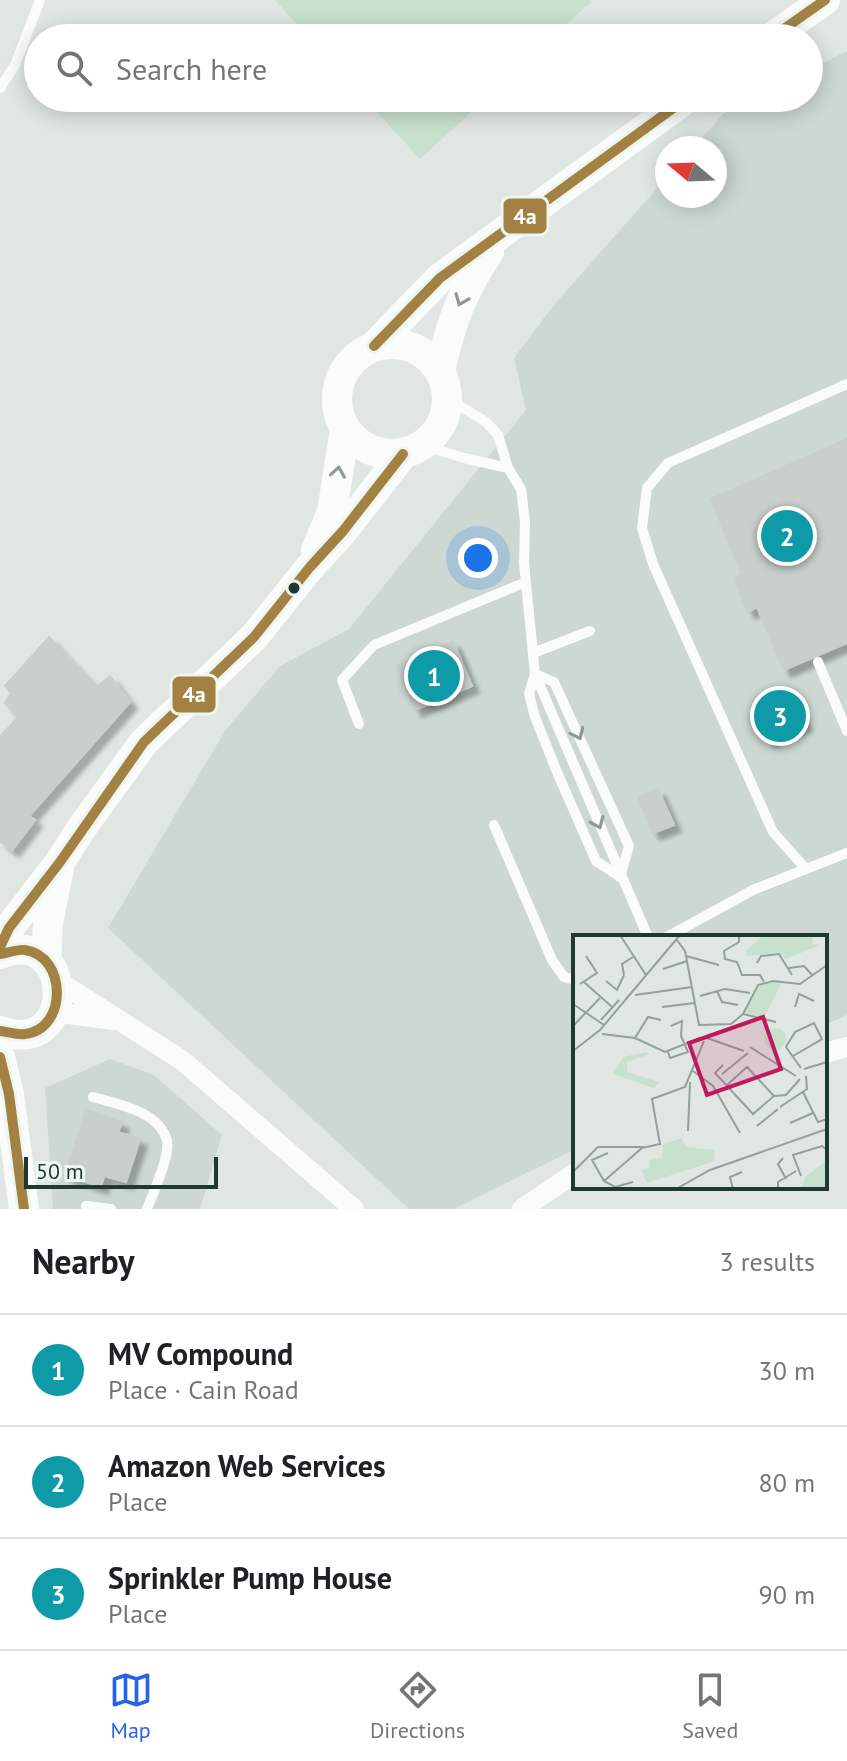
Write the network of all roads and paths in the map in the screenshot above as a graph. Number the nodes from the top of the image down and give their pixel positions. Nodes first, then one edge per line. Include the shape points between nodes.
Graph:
1 (40, 0) edge
2 (825, 0) edge
3 (31, 24) edge
4 (791, 24) edge
5 (24, 42) edge
6 (0, 88) edge
7 (668, 112) edge
8 (499, 237) junction
9 (374, 346) junction
10 (847, 384) edge
11 (443, 385) junction
12 (345, 429) junction
13 (413, 449) junction
14 (508, 468) junction
15 (310, 567) junction
16 (526, 582) junction
17 (590, 631) dead end
18 (533, 653) junction
19 (818, 662) dead end
20 (535, 674) junction
21 (359, 724) dead end
22 (847, 731) edge
23 (494, 825) dead end
24 (847, 853) edge
25 (60, 862) junction
26 (806, 869) junction
27 (620, 877) junction
28 (647, 935) edge
29 (671, 935) edge
30 (0, 947) edge
31 (0, 954) edge
32 (52, 971) junction
33 (573, 979) edge
34 (118, 1021) junction
35 (45, 1022) junction
36 (0, 1031) edge
37 (847, 1047) edge
38 (827, 1052) edge
39 (0, 1057) edge
40 (9, 1094) junction
41 (93, 1097) dead end
42 (573, 1174) edge
43 (86, 1206) dead end
44 (24, 1209) edge
45 (111, 1209) edge
46 (147, 1209) edge
47 (354, 1209) edge
48 (522, 1209) edge

1 - 3 lane
2 - 4 street
5 - 6 lane
7 - 8 street
8 - 9 street via 440,278
8 -> 11 street via 465,289 447,341
9 - 11 street via 389,343 418,350
9 - 12 street via 342,374 336,401
10 - 26 lane via 668,463 647,488 642,528 653,564 773,832
11 - 13 street via 444,416 436,432
11 - 14 lane via 498,435
12 - 13 street via 368,449
15 -> 12 street via 332,512
13 - 14 lane
13 - 15 street
14 - 16 lane via 521,489
15 - 25 street via 254,637 144,742
16 - 18 lane
16 - 21 lane via 374,645 342,680
17 - 18 lane
18 - 20 lane
19 - 22 lane
20 -> 27 lane
20 - 27 lane via 529,694 557,772 596,861
20 -> 27 lane via 554,682 629,846
23 - 33 lane via 552,960 564,977
24 - 26 lane
25 - 30 street
25 - 32 street via 48,923
26 - 29 lane via 753,890
27 - 28 lane
31 - 32 street via 22,950
32 - 34 street
32 - 35 street via 60,992
34 - 35 street
34 - 47 street via 183,1061
35 - 36 street via 13,1035
35 - 40 street
37 - 38 street
39 - 40 street
40 - 44 street
41 - 46 lane via 147,1117 167,1142
42 - 48 street
43 - 45 lane

